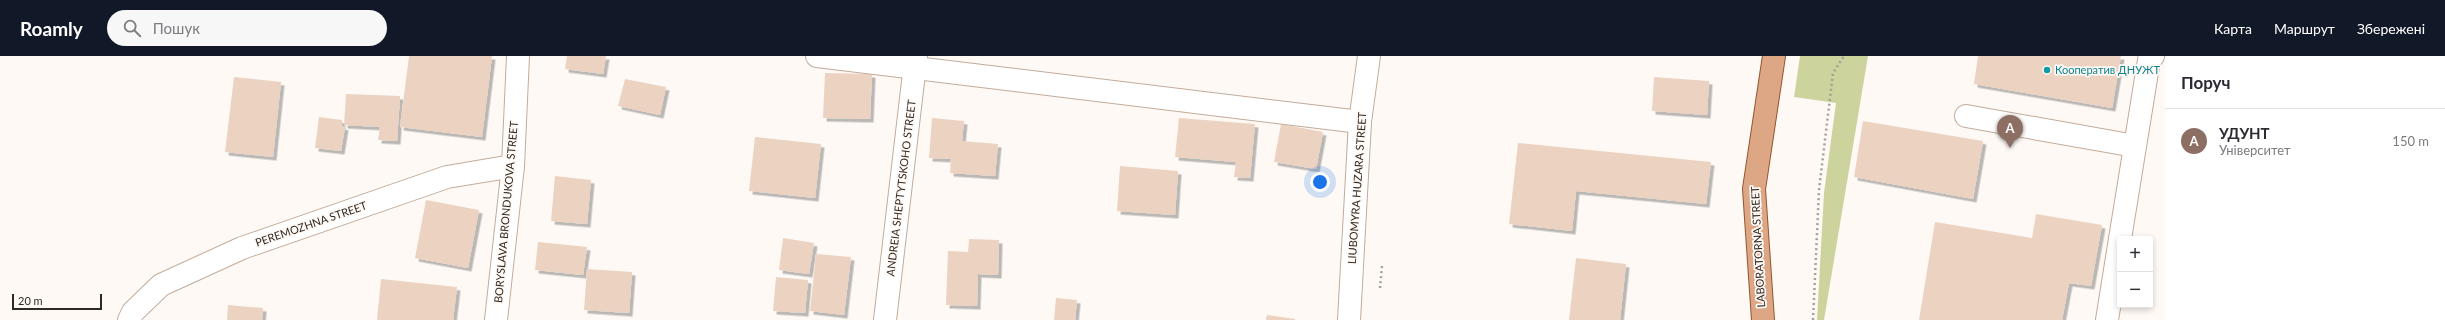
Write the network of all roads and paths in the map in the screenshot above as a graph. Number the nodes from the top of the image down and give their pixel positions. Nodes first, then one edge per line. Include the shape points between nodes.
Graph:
1 (518, 56) edge
2 (818, 56) edge
3 (1369, 56) edge
4 (1774, 56) edge
5 (1844, 56) edge
6 (2151, 57) edge
7 (915, 62) edge
8 (1966, 116) dead end
9 (1360, 122) junction
10 (2135, 146) junction
11 (513, 166) junction
12 (2120, 236) edge
13 (2117, 258) edge
14 (129, 320) edge
15 (496, 320) edge
16 (885, 320) edge
17 (1349, 320) edge
18 (1762, 320) edge
19 (1812, 320) edge
20 (2107, 320) edge

1 - 11 street, BORYSLAVA BRONDUKOVA STREET
2 - 7 street
3 - 9 street, LIUBOMYRA HUZARA STREET
4 - 18 main road, LABORATORNA STREET via 1754,189
5 - 19 path via 1833,73 1820,182
6 - 10 street
7 - 9 street
7 - 16 street, ANDREIA SHEPTYTSKOHO STREET
8 - 10 street
9 - 17 street, LIUBOMYRA HUZARA STREET
10 - 12 street
11 - 14 street, PEREMOZHNA STREET via 447,177 242,248 161,285 133,312
11 - 15 street, BORYSLAVA BRONDUKOVA STREET
13 - 20 street

